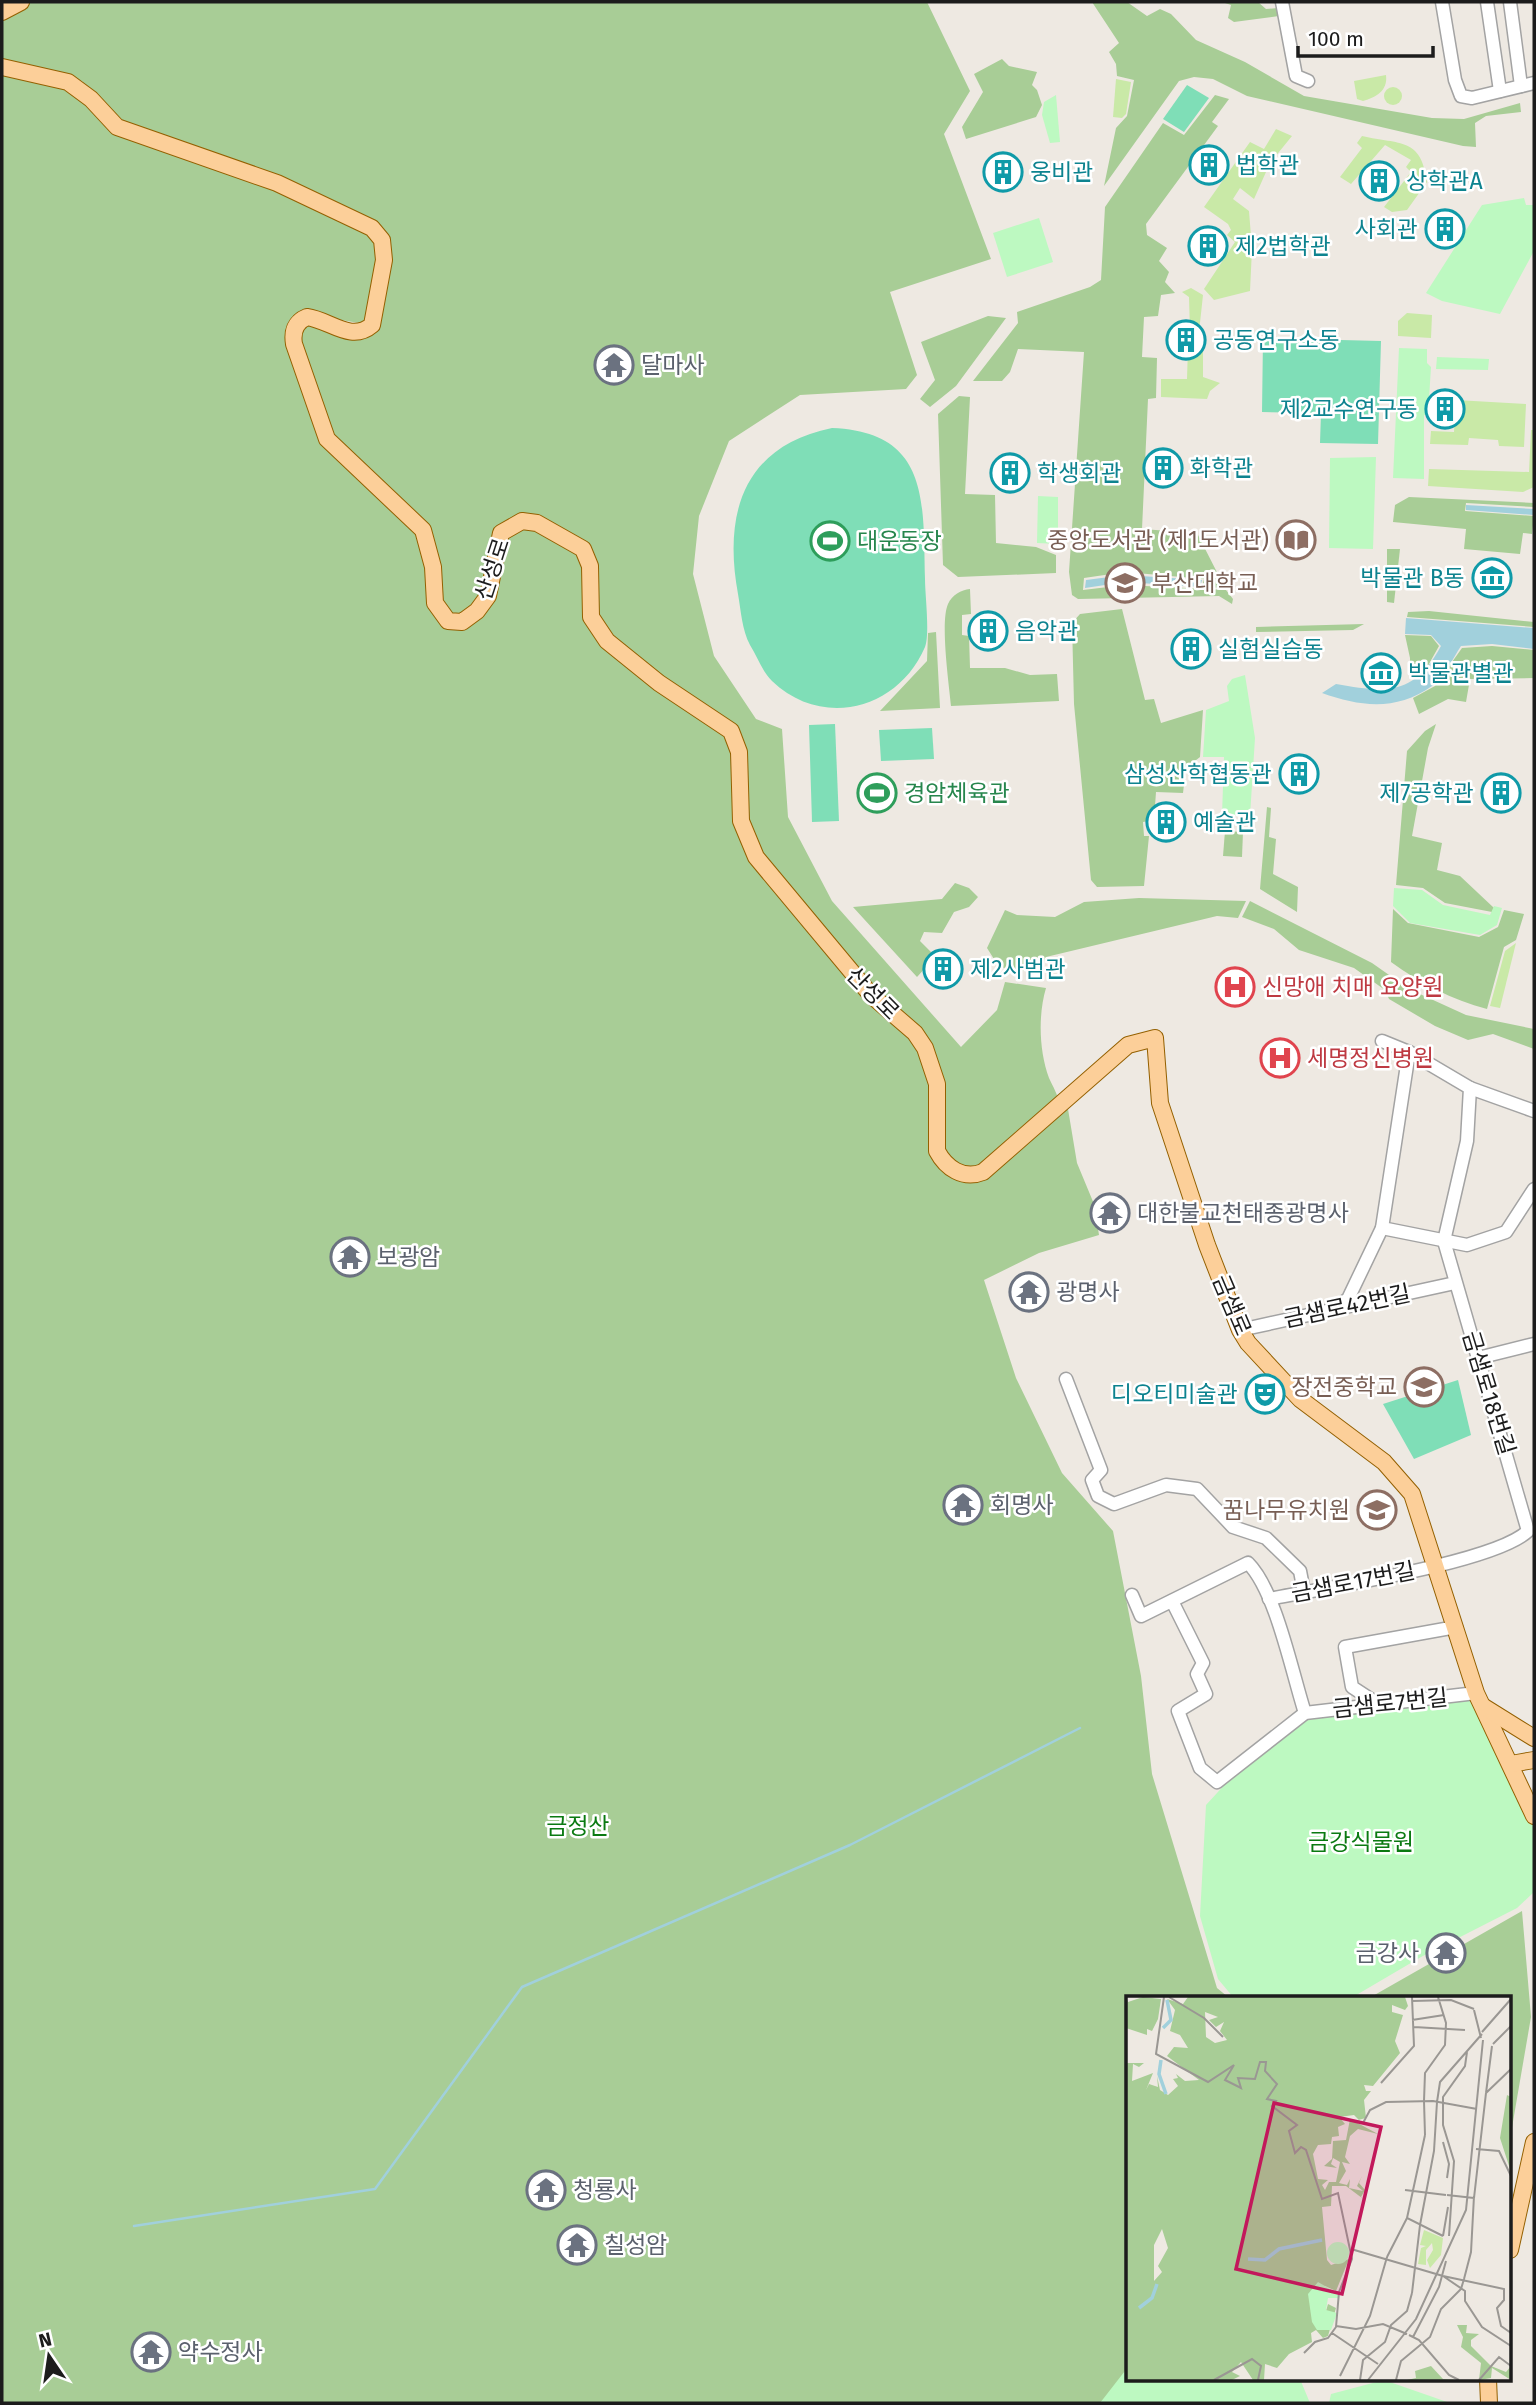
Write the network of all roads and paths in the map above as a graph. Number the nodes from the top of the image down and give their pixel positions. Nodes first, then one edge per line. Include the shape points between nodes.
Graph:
1 (20, 2) edge
2 (1282, 2) edge
3 (1442, 2) edge
4 (1487, 2) edge
5 (1510, 2) edge
6 (2, 12) edge
7 (2, 67) edge
8 (1308, 81) dead end
9 (1528, 84) edge
10 (1500, 91) junction
11 (1155, 1038) joint
12 (1382, 1041) dead end
13 (1409, 1052) junction
14 (1470, 1088) junction
15 (1534, 1111) edge
16 (1534, 1189) edge
17 (1382, 1228) junction
18 (1444, 1241) junction
19 (1455, 1283) junction
20 (1336, 1308) junction
21 (1240, 1330) junction
22 (1534, 1344) edge
23 (1478, 1358) junction
24 (1066, 1379) dead end
25 (1437, 1565) junction
26 (1304, 1592) junction
27 (1132, 1595) dead end
28 (1269, 1599) junction
29 (1172, 1601) junction
30 (1456, 1627) junction
31 (1479, 1699) junction
32 (1378, 1704) junction
33 (1304, 1713) junction
34 (1534, 1738) edge
35 (1534, 1760) edge
36 (1511, 1764) junction
37 (1534, 1816) edge
38 (1534, 2142) edge
39 (1512, 2241) edge
40 (1488, 2380) edge
41 (1489, 2403) edge

1 - 6 main road
2 - 8 street via 1296,76
3 - 10 street via 1461,96 1472,99
4 - 10 street
5 - 9 street
7 - 11 main road, 산성로 via 68,82 117,127 277,183 356,219 379,236 384,264 372,325 352,333 307,317 294,332 325,436 421,527 433,568 436,605 450,622 465,620 485,601 499,538 509,526 534,522 582,547 590,566 594,623 610,643 659,683 731,732 739,752 741,821 756,856 871,995 920,1039 937,1084 937,1151 957,1172 983,1172 1128,1045
9 - 10 street
11 - 21 main road, 금샘로 via 1160,1103
12 - 13 street
13 - 14 street
13 - 17 street
14 - 15 street
14 - 18 street, 금샘로18번길 via 1467,1141
16 - 18 street via 1506,1232 1467,1245
17 - 18 street
17 - 20 street via 1348,1298
18 - 19 street, 금샘로18번길
19 - 20 street, 금샘로42번길
19 - 23 street, 금샘로18번길
20 - 21 street, 금샘로42번길
21 - 25 main road, 금샘로 via 1300,1399 1384,1462 1412,1494
22 - 23 street
23 - 25 street, 금샘로18번길 via 1528,1531 1517,1542
24 - 26 street via 1101,1470 1092,1480 1098,1496 1114,1504 1166,1485 1196,1489 1233,1527 1266,1538 1300,1571
25 - 26 street, 금샘로17번길
25 - 30 main road, 금샘로
26 - 28 street, 금샘로17번길
27 - 29 street, 금샘로17번길 via 1142,1616
28 - 29 street, 금샘로17번길 via 1248,1563
28 - 33 street, 금샘로7번길
29 - 33 street, 금샘로7번길 via 1203,1663 1197,1674 1206,1694 1178,1711 1200,1768 1217,1782
30 - 31 main road, 금샘로
30 - 32 street via 1345,1647 1352,1687
31 - 32 street, 금샘로7번길
31 - 34 main road
31 - 36 main road, 금샘로
32 - 33 street, 금샘로7번길
35 - 36 main road
36 - 37 main road, 금샘로
38 - 39 main road
40 - 41 main road

